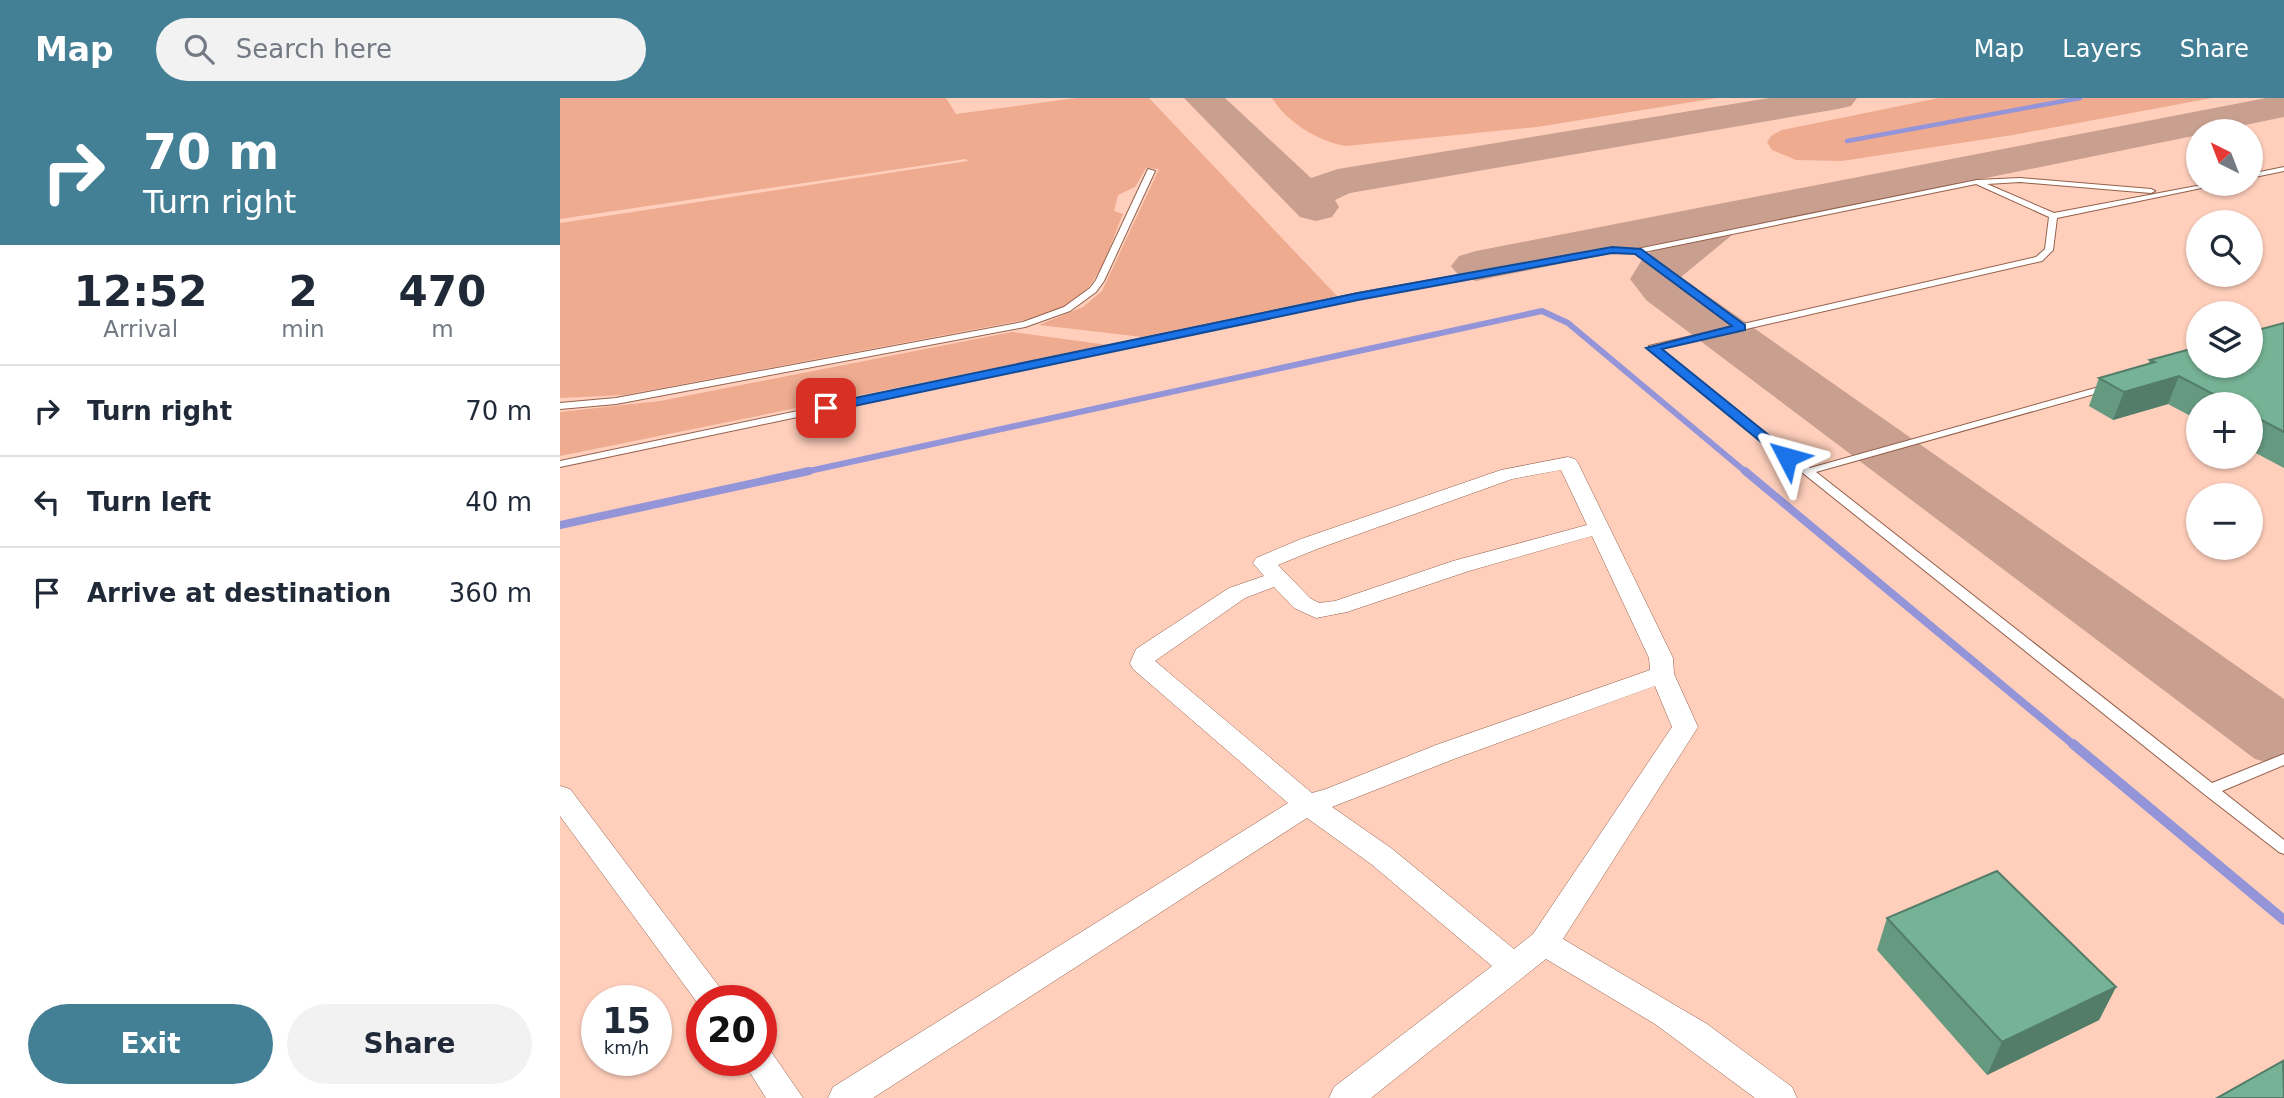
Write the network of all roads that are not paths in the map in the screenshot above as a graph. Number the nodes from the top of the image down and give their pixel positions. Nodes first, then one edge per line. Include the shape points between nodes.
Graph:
1 (2284, 169) edge
2 (1151, 171) dead end
3 (2263, 173) edge
4 (1977, 182) junction
5 (2186, 189) edge
6 (2166, 192) junction
7 (2053, 216) junction
8 (1637, 251) junction
9 (1741, 327) junction
10 (2120, 384) edge
11 (560, 406) edge
12 (560, 464) edge
13 (1806, 472) junction
14 (1599, 528) junction
15 (1278, 578) junction
16 (1662, 674) junction
17 (2284, 759) edge
18 (2209, 790) junction
19 (560, 796) edge
20 (1307, 804) junction
21 (2284, 848) edge
22 (1544, 943) junction
23 (1512, 965) junction
24 (702, 985) edge
25 (770, 1076) edge
26 (786, 1098) edge
27 (845, 1098) edge
28 (1346, 1098) edge
29 (1780, 1098) edge

1 - 3 lane
2 - 11 lane via 1100,281 1089,297 1069,309 1025,324 617,401
4 - 6 lane via 2020,180
4 - 7 lane
4 - 8 lane
5 - 6 lane
6 - 7 lane
7 - 9 lane via 2049,250 2039,260
8 - 9 lane
8 - 12 lane via 1612,250 1358,296
9 - 13 lane via 1652,348
10 - 13 lane
13 - 18 lane
14 - 15 street via 1316,611
14 - 15 street via 1568,463 1539,467 1385,516 1264,563
14 - 16 street via 1661,658
15 - 20 street via 1237,593 1196,618 1144,655 1142,663
16 - 20 street
16 - 22 street via 1685,727
17 - 18 lane
18 - 21 lane
19 - 24 street
20 - 23 street via 1381,856
20 - 27 street
22 - 23 street
22 - 29 street via 1625,987
23 - 28 street
25 - 26 street

